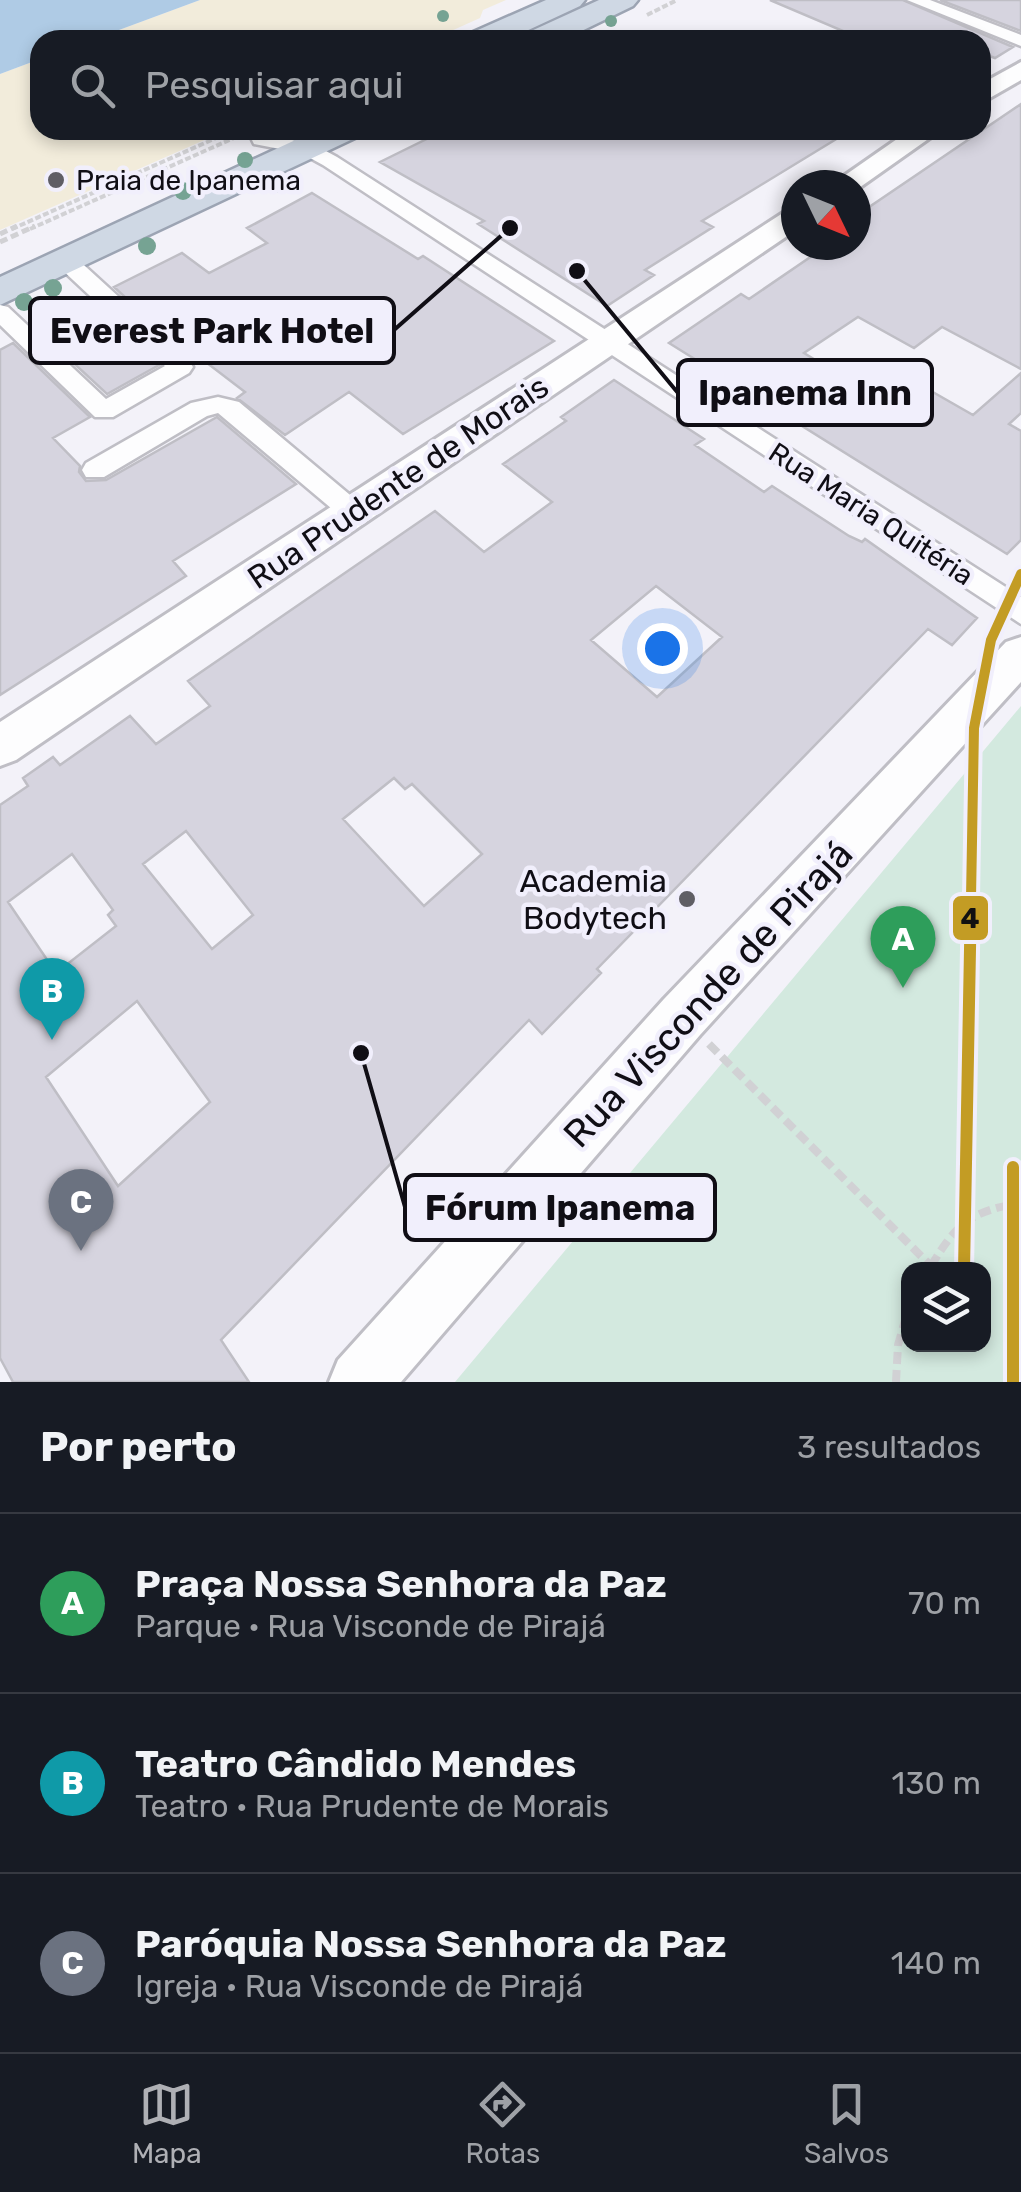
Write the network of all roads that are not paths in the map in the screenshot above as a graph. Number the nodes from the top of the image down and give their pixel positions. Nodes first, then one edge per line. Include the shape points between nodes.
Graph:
1 (570, 0) edge
2 (623, 0) edge
3 (915, 0) edge
4 (504, 30) edge
5 (559, 30) edge
6 (1021, 40) edge
7 (1021, 69) edge
8 (991, 88) edge
9 (258, 140) edge
10 (261, 140) edge
11 (274, 140) edge
12 (913, 140) edge
13 (867, 170) edge
14 (781, 227) edge
15 (0, 259) edge
16 (66, 261) junction
17 (0, 292) edge
18 (0, 312) edge
19 (609, 341) junction
20 (94, 470) dead end
21 (354, 512) junction
22 (1021, 612) edge
23 (1021, 654) edge
24 (0, 746) edge
25 (360, 1382) edge

1 - 4 highway
2 - 5 highway
3 - 6 street
7 - 8 main road
9 - 15 highway
10 - 16 highway
11 - 19 street, Rua Maria Quitéria
12 - 13 main road
14 - 19 main road, Rua Prudente de Morais
16 - 17 highway
16 - 18 street via 181,367 104,411
19 - 21 main road, Rua Prudente de Morais
19 - 22 street, Rua Maria Quitéria
20 - 21 street via 218,404
21 - 24 main road, Rua Prudente de Morais
23 - 25 main road, Rua Visconde de Pirajá via 682,1017

